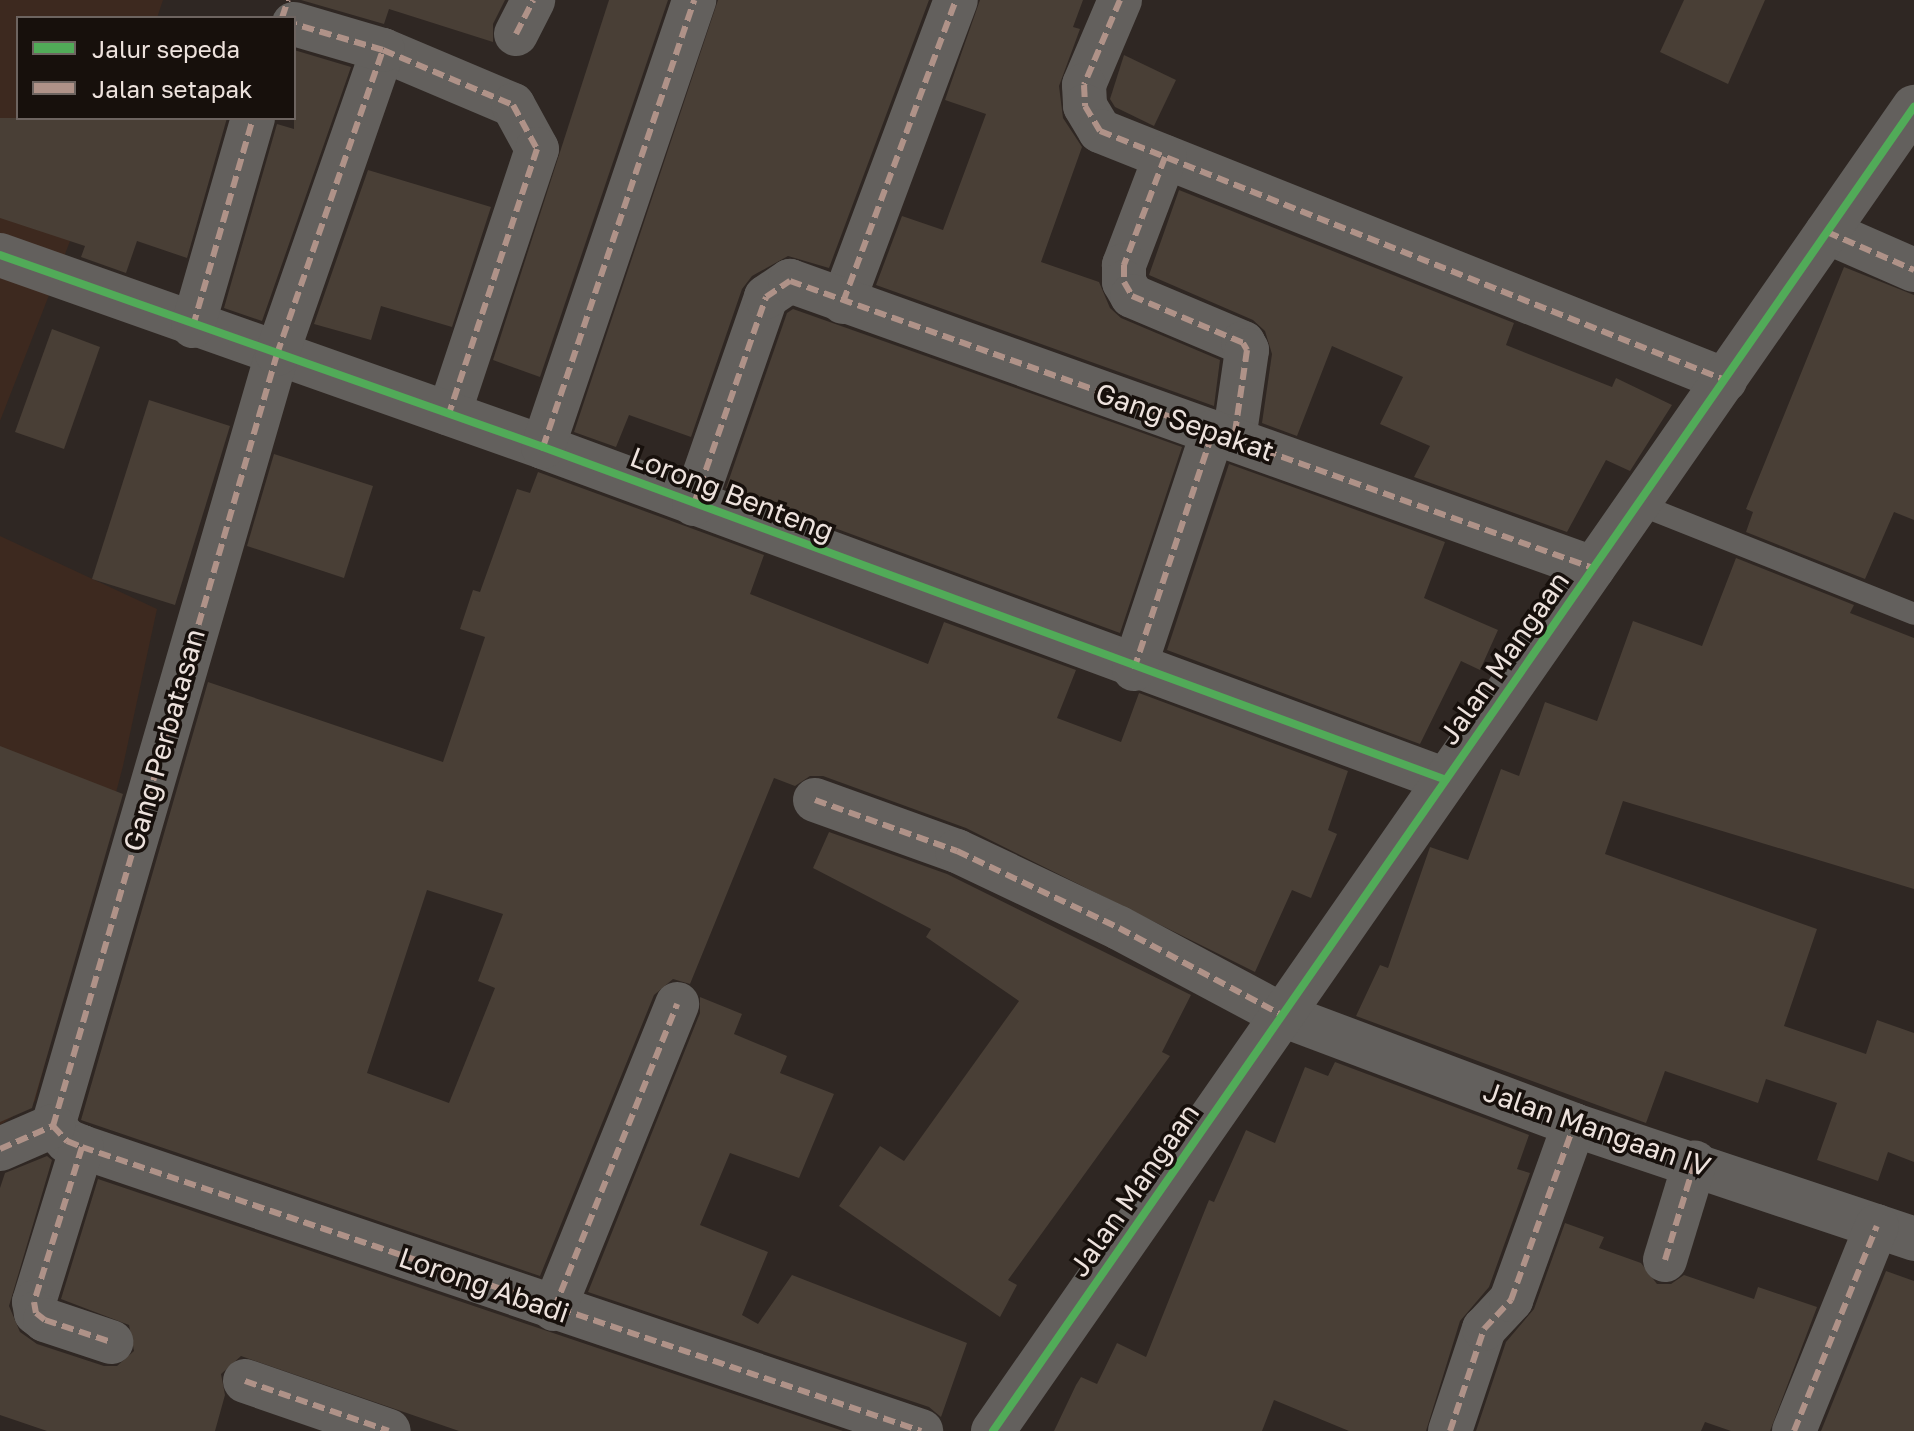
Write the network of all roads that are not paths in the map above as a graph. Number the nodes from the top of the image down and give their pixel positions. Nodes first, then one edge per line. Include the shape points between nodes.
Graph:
1 (956, 0) edge
2 (1120, 0) edge
3 (690, 1) edge
4 (296, 25) edge
5 (383, 50) junction
6 (1914, 107) edge
7 (252, 120) edge
8 (1165, 157) junction
9 (1827, 232) junction
10 (0, 255) edge
11 (1914, 270) edge
12 (843, 302) junction
13 (193, 326) junction
14 (277, 354) junction
15 (1725, 380) junction
16 (449, 414) junction
17 (1223, 436) junction
18 (543, 447) junction
19 (694, 504) junction
20 (1638, 504) junction
21 (1593, 568) junction
22 (1914, 614) edge
23 (1134, 669) junction
24 (1446, 780) junction
25 (815, 800) dead end
26 (677, 1004) dead end
27 (1282, 1015) junction
28 (1574, 1125) junction
29 (68, 1137) junction
30 (0, 1149) edge
31 (1695, 1162) junction
32 (1895, 1232) edge
33 (1665, 1260) dead end
34 (554, 1309) junction
35 (111, 1342) dead end
36 (245, 1381) dead end
37 (389, 1431) edge
38 (921, 1431) edge
39 (993, 1431) edge
40 (1450, 1431) edge
41 (1794, 1431) edge

1 - 12 street
2 - 8 street via 1084,85 1085,106 1100,131
3 - 18 street
4 - 5 street
5 - 14 street, Gang Perbatasan
5 - 16 street via 513,105 537,149
6 - 9 street, Jalan Mangaan
7 - 13 street
8 - 15 street
8 - 17 street via 1124,265 1124,282 1132,296 1243,343 1247,350
9 - 11 street
9 - 15 street, Jalan Mangaan
10 - 13 street, Lorong Benteng
12 - 17 street, Gang Sepakat
12 - 19 street, Gang Sepakat via 790,281 766,297
13 - 14 street, Lorong Benteng
14 - 16 street, Lorong Benteng
14 - 29 street, Gang Perbatasan
15 - 20 street, Jalan Mangaan
16 - 18 street, Lorong Benteng
17 - 21 street, Gang Sepakat
17 - 23 street
18 - 19 street, Lorong Benteng
19 - 23 street, Lorong Benteng
20 - 21 street, Jalan Mangaan
20 - 22 lane
21 - 24 street, Jalan Mangaan
23 - 24 street, Lorong Benteng
24 - 27 street, Jalan Mangaan
25 - 27 street, Jalan Mangaan IV via 957,851 1119,928
26 - 34 street
27 - 28 street, Jalan Mangaan IV
27 - 39 street, Jalan Mangaan
28 - 31 street, Jalan Mangaan IV
28 - 40 street via 1511,1300 1484,1329
29 - 30 street
29 - 34 street, Lorong Abadi
29 - 35 street, Gang Perbatasan via 36,1313
31 - 32 street, Jalan Mangaan IV
31 - 33 street
32 - 41 street
34 - 38 street, Lorong Abadi
36 - 37 street

